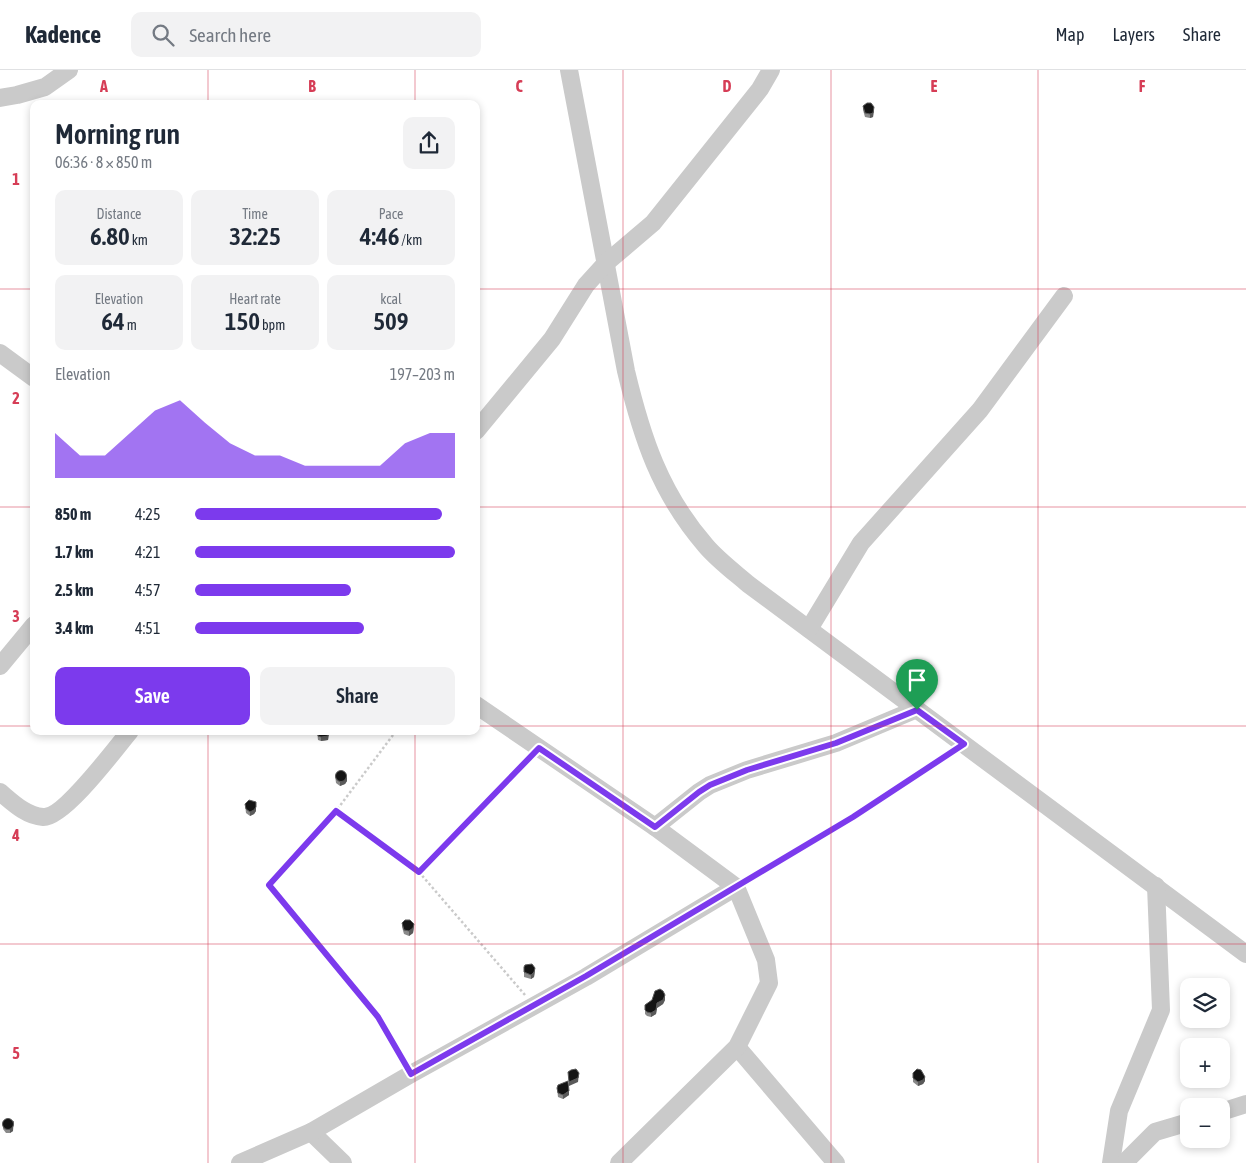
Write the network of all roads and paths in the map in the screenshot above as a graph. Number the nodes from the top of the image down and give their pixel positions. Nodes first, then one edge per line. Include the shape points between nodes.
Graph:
1 (69, 70) edge
2 (569, 70) edge
3 (771, 70) edge
4 (0, 98) edge
5 (606, 264) junction
6 (1064, 296) dead end
7 (0, 353) edge
8 (30, 375) edge
9 (480, 426) edge
10 (809, 629) junction
11 (30, 630) edge
12 (0, 666) edge
13 (480, 708) edge
14 (917, 710) junction
15 (127, 735) edge
16 (393, 735) edge
17 (964, 744) junction
18 (539, 748) junction
19 (0, 792) edge
20 (336, 811) junction
21 (655, 827) junction
22 (419, 872) junction
23 (1156, 886) junction
24 (736, 887) junction
25 (1246, 954) edge
26 (534, 1006) junction
27 (737, 1046) junction
28 (411, 1074) junction
29 (1246, 1104) edge
30 (1230, 1109) edge
31 (1180, 1125) edge
32 (311, 1132) junction
33 (240, 1163) edge
34 (343, 1163) edge
35 (619, 1163) edge
36 (836, 1163) edge
37 (1111, 1163) edge
38 (1124, 1163) edge

1 - 4 street via 45,87
2 - 5 street
3 - 5 street via 760,89 653,223
5 - 9 street via 586,285 542,352
5 - 10 street via 634,404 648,450 672,500 707,548 748,584
6 - 10 street via 980,410 861,543
7 - 8 street
10 - 14 street
11 - 12 street
13 - 18 street
14 - 17 street
14 - 21 street via 836,743 747,770 710,785
15 - 19 street via 93,776 52,816 43,818 24,811
16 - 20 path
17 - 23 street
17 - 24 path via 853,817
18 - 21 street
18 - 22 path
20 - 22 path
20 - 28 path via 269,885 378,1017
21 - 24 street
22 - 26 path
23 - 25 street
23 - 37 street via 1161,1010 1119,1111
24 - 26 street
24 - 27 street via 766,960 769,983
26 - 28 street
27 - 35 street
27 - 36 street
28 - 32 street
29 - 30 street
31 - 38 street via 1155,1132
32 - 33 street
32 - 34 street

